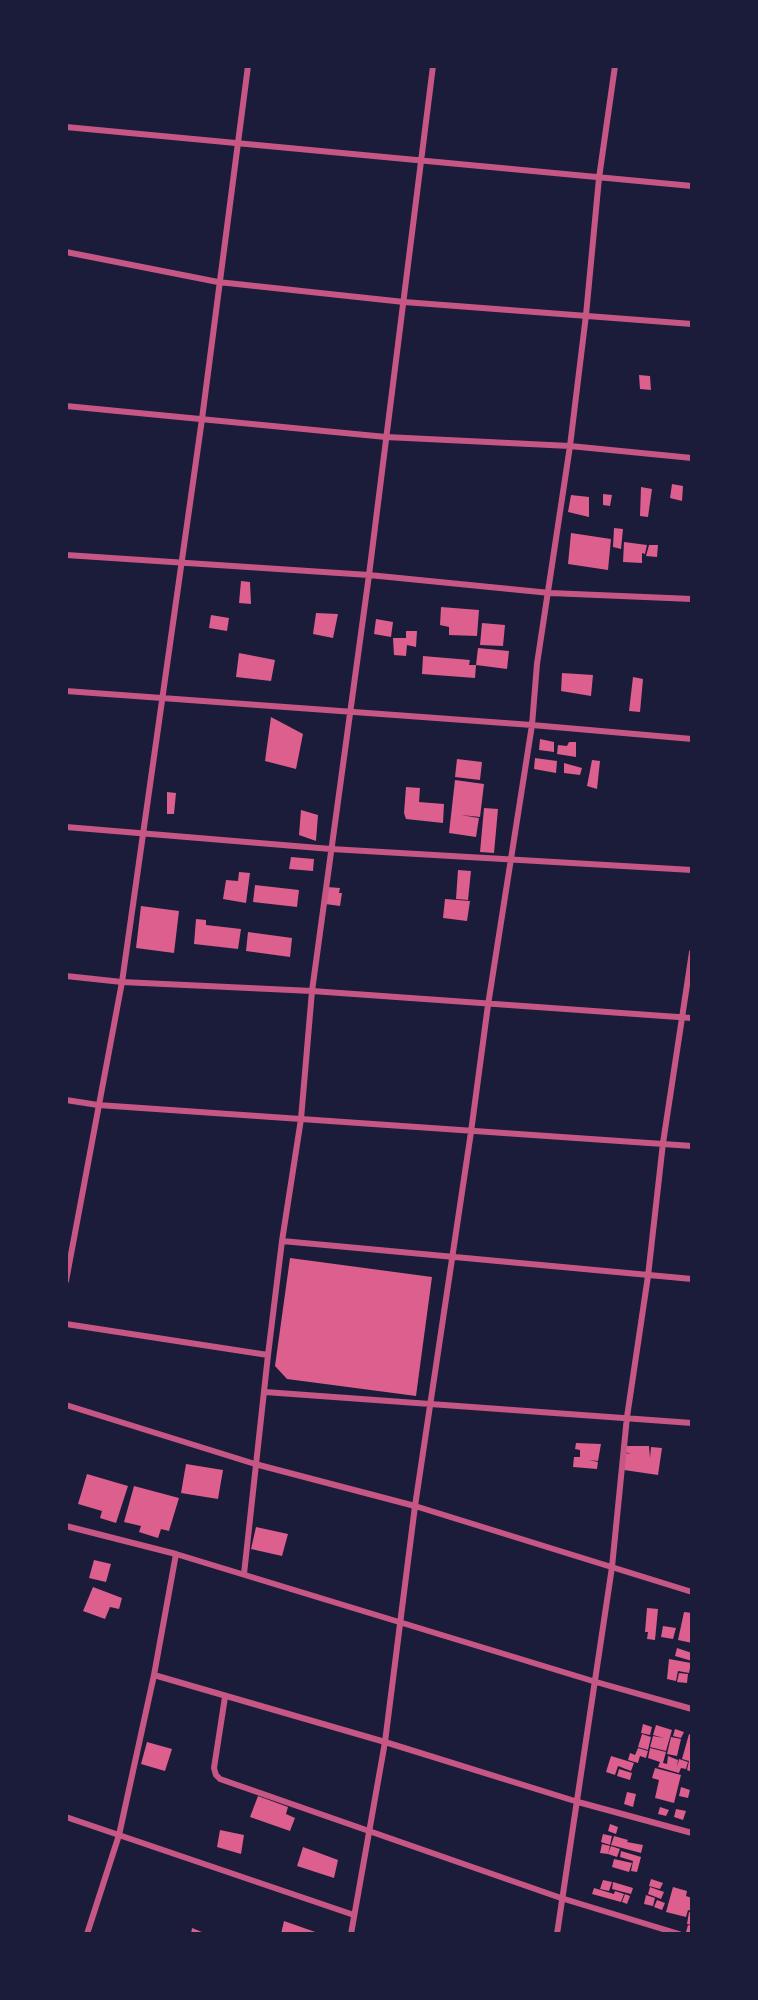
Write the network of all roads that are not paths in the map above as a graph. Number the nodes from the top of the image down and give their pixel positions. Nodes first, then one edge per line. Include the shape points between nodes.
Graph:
1 (248, 66) edge
2 (433, 66) edge
3 (615, 66) edge
4 (66, 127) edge
5 (238, 143) junction
6 (422, 159) junction
7 (599, 178) junction
8 (692, 186) edge
9 (66, 252) edge
10 (218, 282) junction
11 (404, 302) junction
12 (586, 315) junction
13 (692, 324) edge
14 (66, 406) edge
15 (202, 419) junction
16 (386, 437) junction
17 (570, 446) junction
18 (692, 458) edge
19 (66, 555) edge
20 (181, 564) junction
21 (369, 575) junction
22 (550, 593) junction
23 (692, 598) edge
24 (66, 691) edge
25 (161, 699) junction
26 (349, 712) junction
27 (532, 725) junction
28 (692, 739) edge
29 (66, 827) edge
30 (143, 834) junction
31 (331, 849) junction
32 (511, 860) junction
33 (692, 870) edge
34 (692, 952) edge
35 (66, 976) edge
36 (122, 982) junction
37 (312, 991) junction
38 (488, 1005) junction
39 (683, 1017) junction
40 (692, 1018) edge
41 (66, 1100) edge
42 (99, 1105) junction
43 (301, 1119) junction
44 (471, 1132) junction
45 (663, 1143) junction
46 (692, 1146) edge
47 (282, 1242) junction
48 (452, 1258) junction
49 (648, 1276) junction
50 (692, 1279) edge
51 (66, 1281) edge
52 (66, 1324) edge
53 (268, 1354) junction
54 (265, 1392) junction
55 (431, 1403) junction
56 (66, 1405) edge
57 (627, 1418) junction
58 (692, 1423) edge
59 (255, 1464) junction
60 (415, 1506) junction
61 (66, 1526) edge
62 (176, 1554) junction
63 (612, 1567) junction
64 (244, 1574) junction
65 (692, 1592) edge
66 (400, 1621) junction
67 (154, 1675) junction
68 (596, 1682) junction
69 (225, 1697) junction
70 (692, 1710) edge
71 (385, 1742) junction
72 (578, 1802) junction
73 (66, 1817) edge
74 (368, 1832) junction
75 (692, 1833) edge
76 (119, 1835) junction
77 (561, 1898) junction
78 (354, 1915) junction
79 (87, 1934) edge
80 (351, 1934) edge
81 (557, 1934) edge
82 (679, 1934) edge

1 - 5 street
2 - 6 street
3 - 7 street
4 - 5 street
5 - 6 street
5 - 10 street
6 - 7 street
6 - 11 street
7 - 8 street
7 - 12 street
9 - 10 street
10 - 11 street
10 - 15 street
11 - 12 street
11 - 16 street
12 - 13 street
12 - 17 street
14 - 15 street
15 - 16 street
15 - 20 street
16 - 17 street
16 - 21 street
17 - 18 street
17 - 22 street
19 - 20 street
20 - 21 street
20 - 25 street
21 - 22 street
21 - 26 street
22 - 23 street
22 - 27 street via 537,664
24 - 25 street
25 - 26 street
25 - 30 street
26 - 27 street
26 - 31 street
27 - 28 street
27 - 32 street
29 - 30 street
30 - 31 street
30 - 36 street
31 - 32 street
31 - 37 street
32 - 33 street
32 - 38 street
34 - 39 street
35 - 36 street
36 - 37 street
36 - 42 street
37 - 38 street
37 - 43 street
38 - 39 street
38 - 44 street
39 - 40 street
39 - 45 street
41 - 42 street
42 - 43 street
42 - 51 street
43 - 44 street
43 - 47 street
44 - 45 street
44 - 48 street
45 - 46 street
45 - 49 street
47 - 48 street
47 - 53 street
48 - 49 street
48 - 55 street
49 - 50 street
49 - 57 street
52 - 53 street
53 - 54 street
54 - 55 street
54 - 59 street
55 - 57 street
55 - 60 street
56 - 59 street
57 - 58 street
57 - 63 street
59 - 60 street
59 - 64 street
60 - 63 street
60 - 66 street
61 - 62 street
62 - 64 street
62 - 67 street
63 - 65 street
63 - 68 street
64 - 66 street
66 - 68 street
66 - 71 street
67 - 69 street
67 - 76 street
68 - 70 street
68 - 72 street
69 - 71 street
69 - 74 street via 214,1768 220,1779
71 - 72 street
71 - 74 street
72 - 75 street
72 - 77 street
73 - 76 street
74 - 77 street
74 - 78 street
76 - 78 street
76 - 79 street
77 - 81 street
77 - 82 street
78 - 80 street

